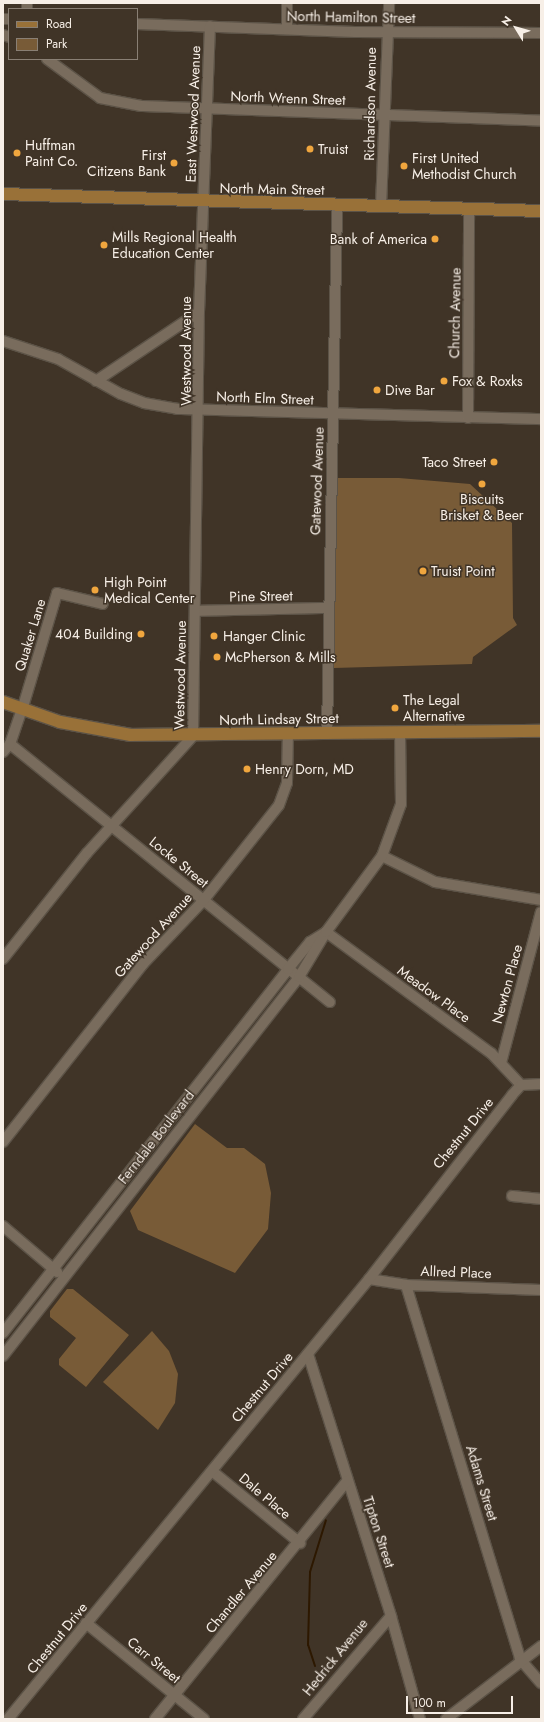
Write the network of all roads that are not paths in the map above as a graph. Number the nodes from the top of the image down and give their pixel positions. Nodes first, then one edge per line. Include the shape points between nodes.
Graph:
1 (287, 3) edge
2 (389, 3) edge
3 (138, 24) edge
4 (210, 26) junction
5 (287, 29) junction
6 (386, 32) junction
7 (541, 33) edge
8 (49, 60) edge
9 (208, 109) junction
10 (382, 115) junction
11 (541, 121) edge
12 (3, 194) edge
13 (204, 202) junction
14 (337, 205) junction
15 (381, 206) junction
16 (469, 208) junction
17 (541, 211) edge
18 (199, 312) junction
19 (3, 341) edge
20 (96, 381) junction
21 (200, 410) junction
22 (333, 414) junction
23 (468, 418) junction
24 (541, 419) edge
25 (104, 604) dead end
26 (328, 608) junction
27 (195, 611) junction
28 (3, 702) edge
29 (22, 710) junction
30 (541, 731) edge
31 (400, 732) junction
32 (288, 733) junction
33 (327, 733) junction
34 (193, 736) junction
35 (6, 748) edge
36 (112, 826) junction
37 (382, 856) junction
38 (541, 900) edge
39 (204, 901) junction
40 (541, 912) edge
41 (326, 932) junction
42 (3, 959) edge
43 (288, 969) junction
44 (299, 977) junction
45 (330, 1002) dead end
46 (500, 1063) junction
47 (541, 1084) edge
48 (521, 1085) junction
49 (3, 1142) edge
50 (512, 1196) dead end
51 (541, 1198) edge
52 (3, 1226) edge
53 (53, 1268) junction
54 (63, 1277) junction
55 (369, 1279) junction
56 (406, 1285) junction
57 (541, 1290) edge
58 (3, 1333) edge
59 (308, 1354) junction
60 (3, 1356) edge
61 (212, 1471) junction
62 (347, 1481) junction
63 (300, 1543) junction
64 (391, 1616) junction
65 (86, 1623) junction
66 (541, 1646) edge
67 (522, 1661) junction
68 (541, 1683) edge
69 (174, 1695) junction
70 (8, 1719) edge
71 (155, 1719) edge
72 (204, 1719) edge
73 (303, 1719) edge
74 (420, 1719) edge
75 (446, 1719) edge

1 - 5 street
2 - 6 street, Richardson Avenue
3 - 4 street, North Hamilton Street
4 - 5 street, North Hamilton Street
4 - 9 street, East Westwood Avenue
5 - 6 street, North Hamilton Street
6 - 7 street, North Hamilton Street
6 - 10 street, Richardson Avenue
8 - 9 street, North Wrenn Street via 90,92 108,101
9 - 10 street, North Wrenn Street
9 - 13 street, East Westwood Avenue
10 - 11 street, North Wrenn Street
10 - 15 street, Richardson Avenue
12 - 13 main road, North Main Street
13 - 14 main road, North Main Street
13 - 18 street, Westwood Avenue
14 - 15 main road, North Main Street
14 - 22 street, Gatewood Avenue
15 - 16 main road, North Main Street
16 - 17 main road, North Main Street
16 - 23 street, Church Avenue
18 - 20 street
18 - 21 street, Westwood Avenue
19 - 20 street, North Elm Street via 58,359
20 - 21 street, North Elm Street via 144,403
21 - 22 street, North Elm Street
21 - 27 street, Westwood Avenue
22 - 23 street, North Elm Street
22 - 26 street, Gatewood Avenue
23 - 24 street, North Elm Street
25 - 29 street, Quaker Lane via 57,593
26 - 27 street, Pine Street
26 - 33 street, Gatewood Avenue
27 - 34 street, Westwood Avenue
28 - 29 main road, North Lindsay Street
29 - 34 main road, North Lindsay Street via 60,722 112,733
29 - 35 street, Quaker Lane
30 - 31 main road, North Lindsay Street
31 - 33 main road, North Lindsay Street
31 - 37 street, Ferndale Boulevard via 401,804
32 - 33 main road, North Lindsay Street
32 - 34 main road, North Lindsay Street
32 - 39 street, Gatewood Avenue via 287,783 282,800
34 - 36 street, Westwood Avenue
35 - 36 street, Locke Street
36 - 39 street, Locke Street
36 - 42 street, Westwood Avenue
37 - 38 street via 435,882
37 - 41 street, Ferndale Boulevard
39 - 43 street, Locke Street
39 - 49 street, Gatewood Avenue via 143,964
40 - 46 street, Newton Place
41 - 43 street, Ferndale Boulevard via 310,942
41 - 44 street, Ferndale Boulevard
41 - 46 street, Meadow Place
43 - 44 street, Locke Street
43 - 53 street, Ferndale Boulevard
44 - 45 street, Locke Street
44 - 54 street, Ferndale Boulevard
46 - 48 street, Meadow Place
47 - 48 street
48 - 55 street, Chestnut Drive via 461,1157
50 - 51 street
52 - 53 street
53 - 54 street
53 - 58 street, Ferndale Boulevard
54 - 60 street, Ferndale Boulevard
55 - 56 street, Allred Place
55 - 59 street, Chestnut Drive
56 - 57 street, Allred Place
56 - 67 street, Adams Street
59 - 61 street, Chestnut Drive
59 - 62 street, Tipton Street
61 - 63 street, Dale Place
61 - 65 street, Chestnut Drive
62 - 63 street, Chandler Avenue
62 - 64 street, Tipton Street
63 - 69 street, Chandler Avenue
64 - 73 street, Hedrick Avenue
64 - 74 street, Tipton Street
65 - 69 street, Carr Street
65 - 70 street, Chestnut Drive
66 - 67 street
67 - 68 street, Adams Street
67 - 75 street
69 - 71 street, Chandler Avenue
69 - 72 street, Carr Street

